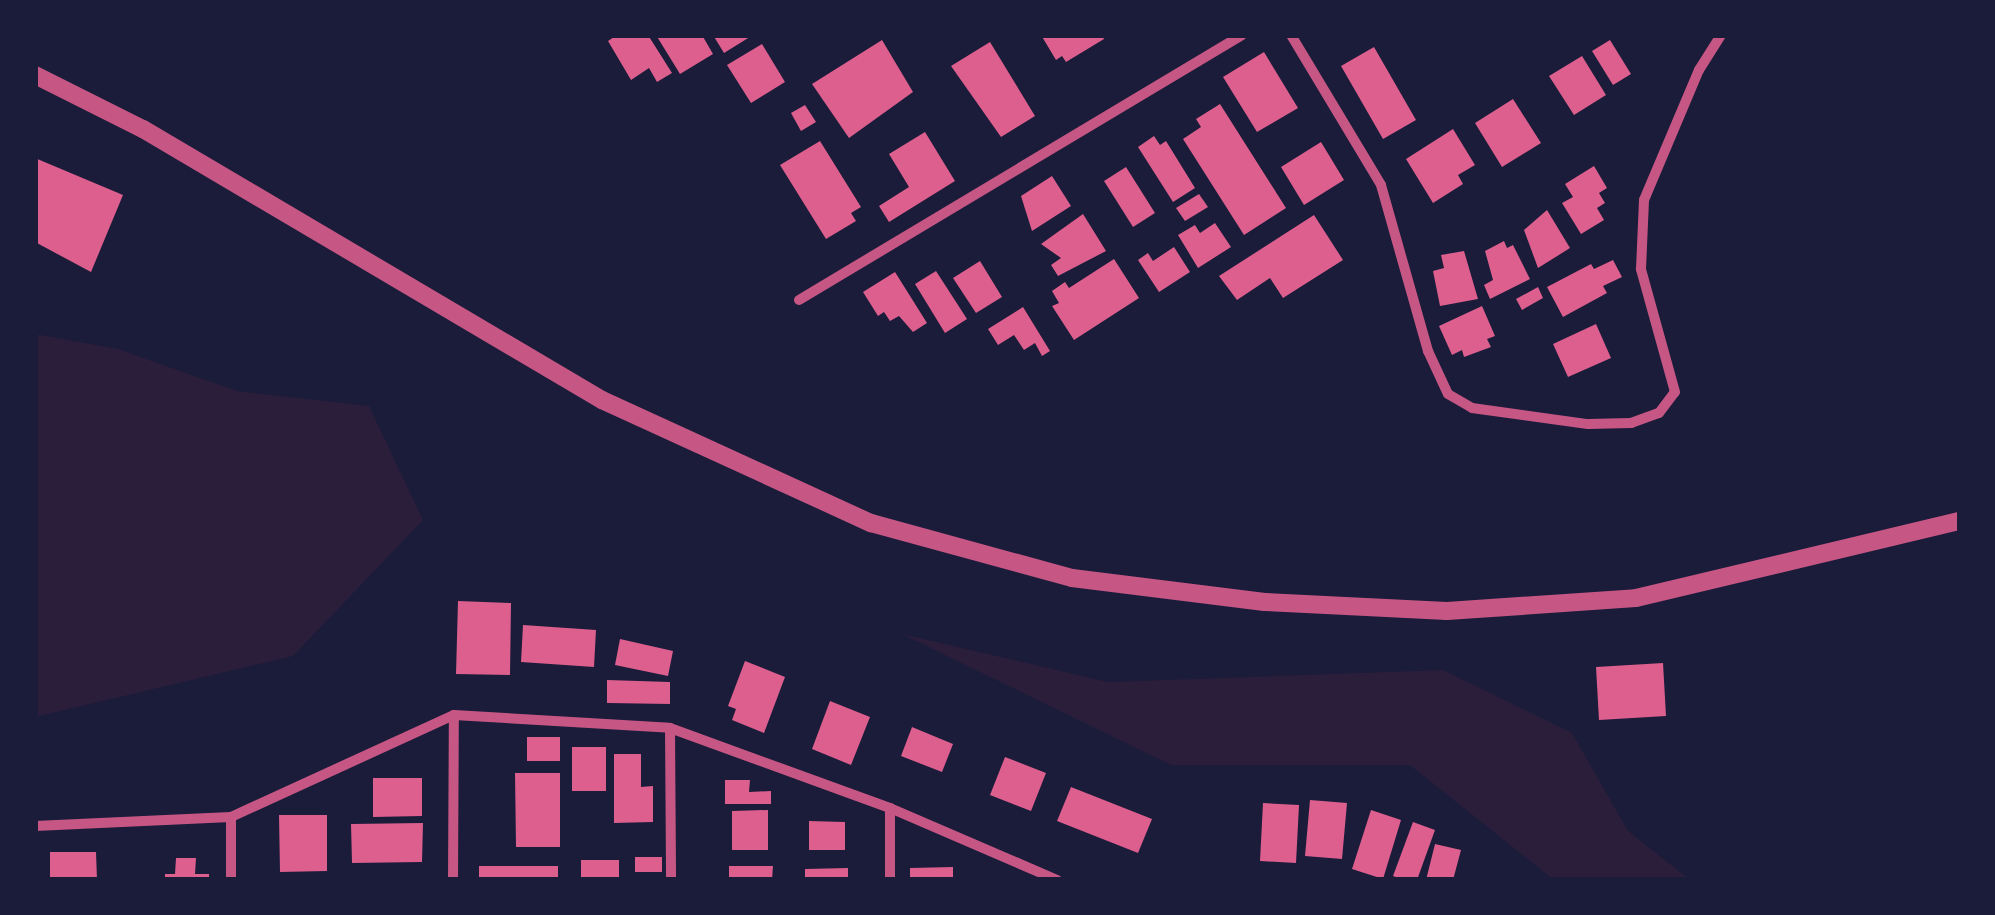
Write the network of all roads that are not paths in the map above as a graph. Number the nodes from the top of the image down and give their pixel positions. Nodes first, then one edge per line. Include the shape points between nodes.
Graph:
1 (1242, 35) edge
2 (1291, 35) edge
3 (1722, 35) edge
4 (35, 75) edge
5 (799, 300) dead end
6 (1960, 522) edge
7 (454, 716) junction
8 (670, 728) junction
9 (890, 808) junction
10 (231, 817) junction
11 (35, 826) edge
12 (231, 880) edge
13 (453, 880) edge
14 (671, 880) edge
15 (890, 880) edge
16 (1057, 880) edge

1 - 5 street
2 - 3 street via 1381,185 1428,351 1448,394 1472,408 1588,424 1658,414 1675,392 1642,269 1644,200 1698,70
4 - 6 street via 144,128 602,400 871,522 1072,578 1265,602 1447,611 1636,598
7 - 8 street
7 - 10 street
7 - 13 street
8 - 9 street
8 - 14 street
9 - 15 street
9 - 16 street
10 - 11 street
10 - 12 street

